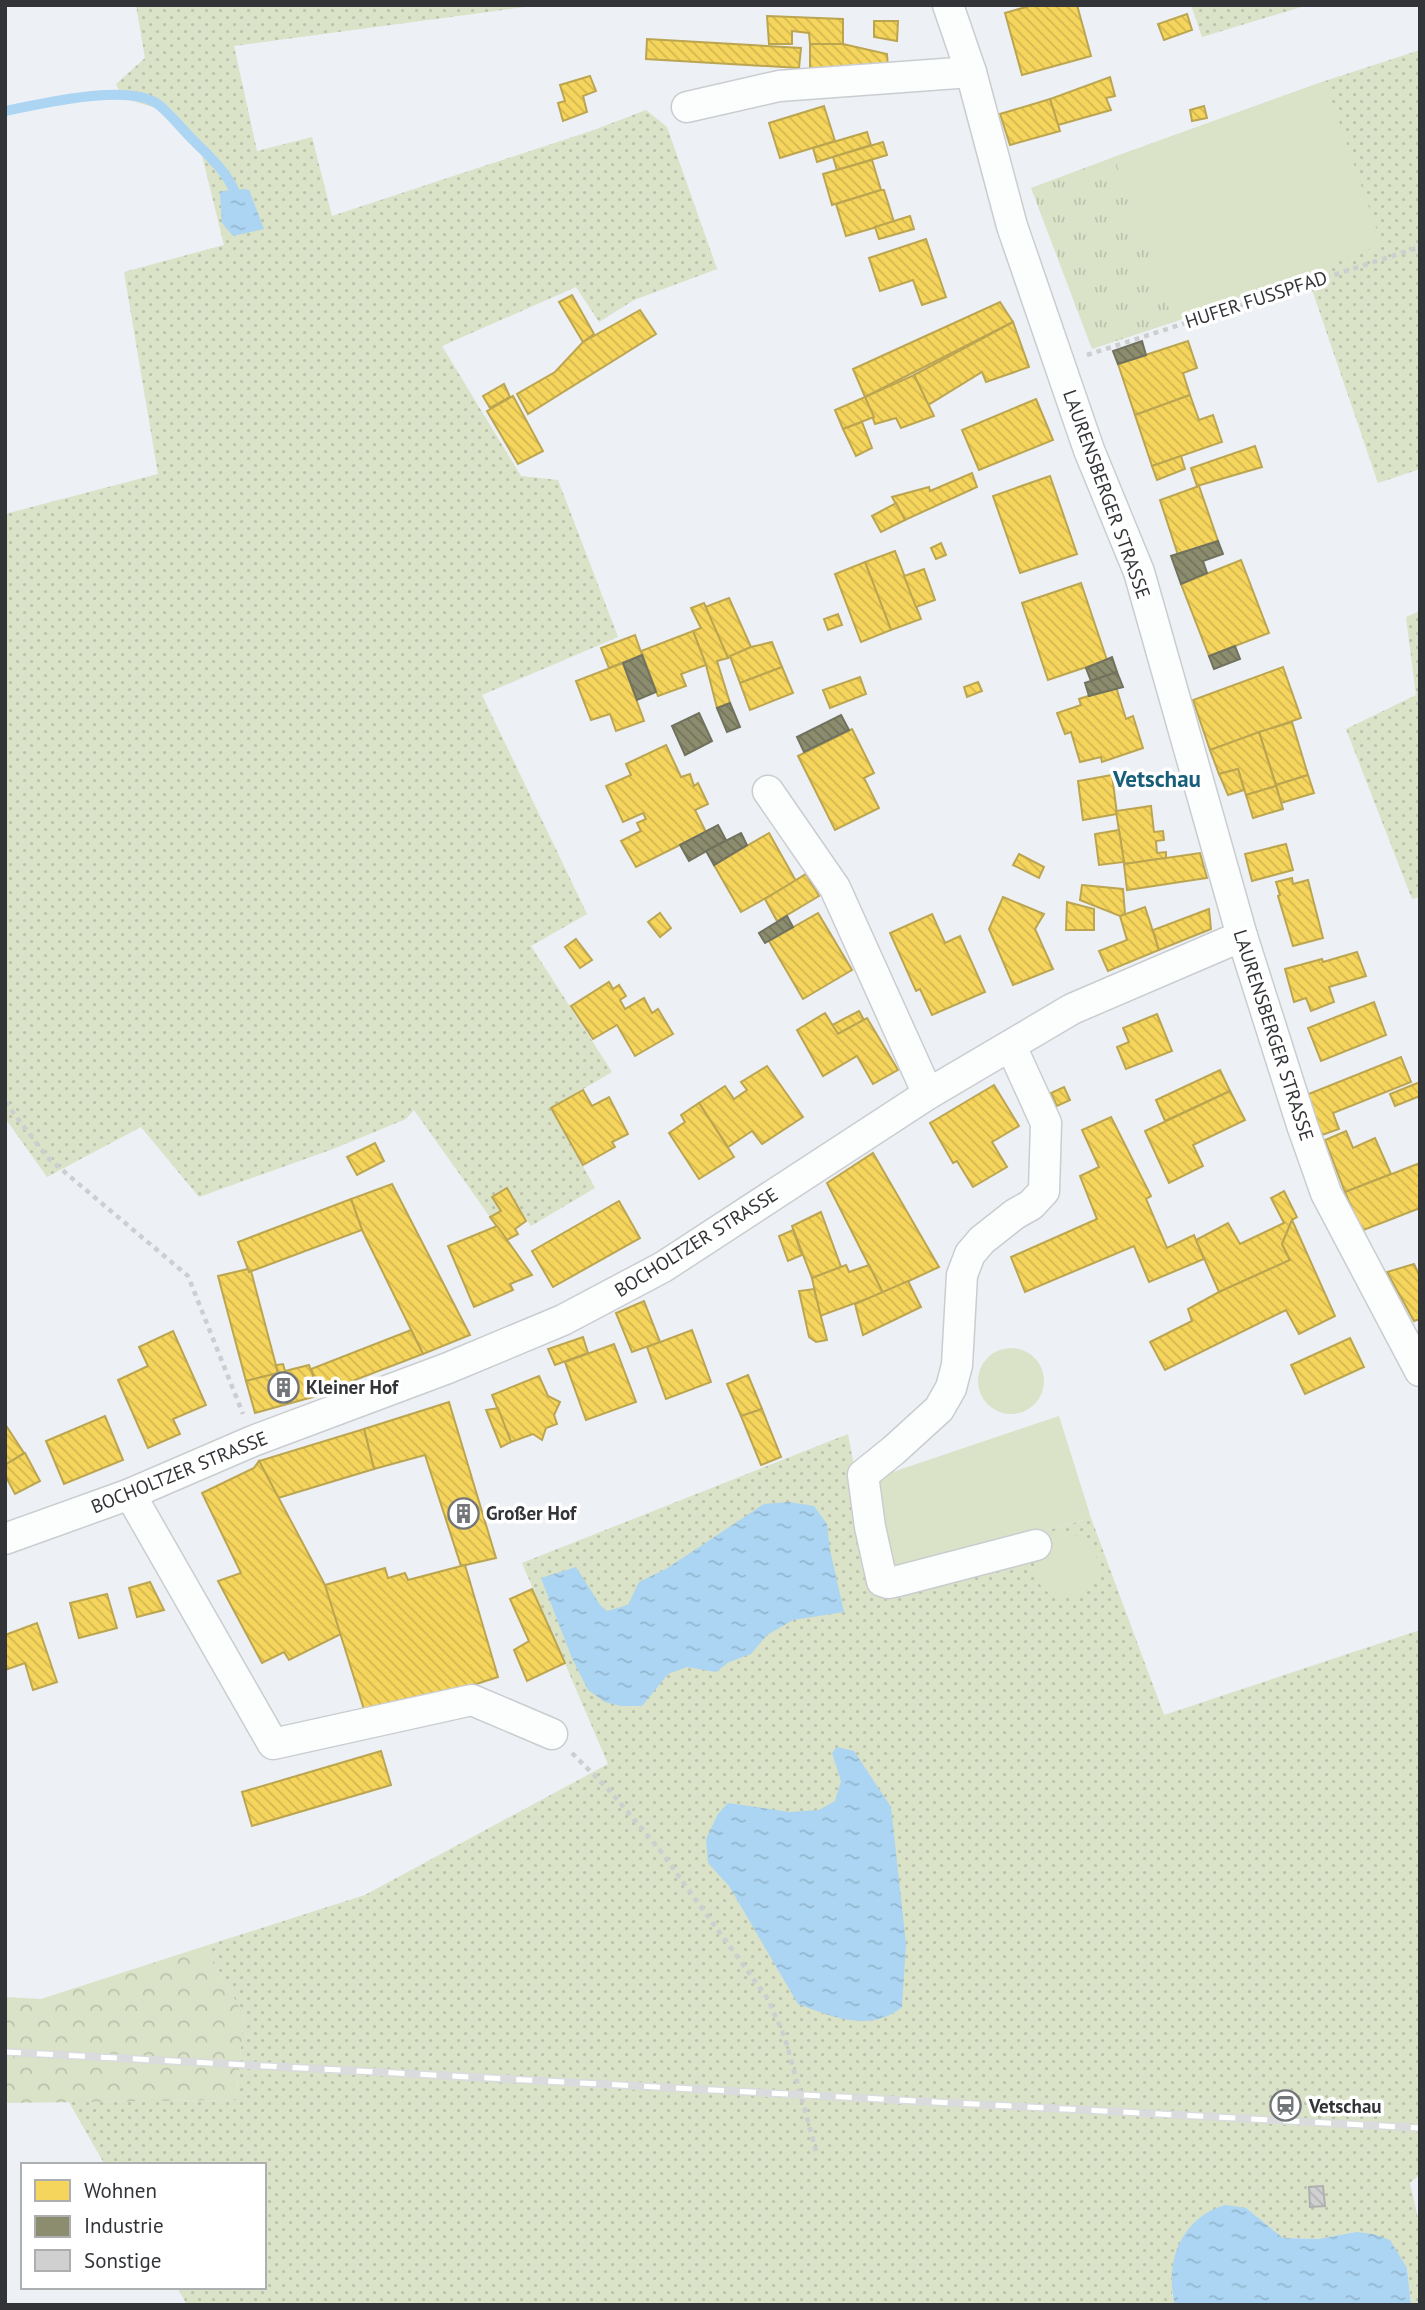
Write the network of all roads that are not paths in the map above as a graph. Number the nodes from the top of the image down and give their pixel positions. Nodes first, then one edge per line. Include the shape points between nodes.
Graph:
1 (948, 5) edge
2 (971, 72) junction
3 (687, 107) dead end
4 (768, 791) dead end
5 (1242, 936) junction
6 (1011, 1046) junction
7 (928, 1094) junction
8 (1416, 1357) edge
9 (130, 1494) junction
10 (5, 1539) edge
11 (1036, 1545) dead end
12 (552, 1734) road end

1 - 2 street, LAURENSBERGER STRASSE
2 - 3 street via 779,86
2 - 5 street, LAURENSBERGER STRASSE via 1017,238 1089,450 1139,572
4 - 7 street via 835,888
5 - 6 street, BOCHOLTZER STRASSE via 1072,1009
5 - 8 street, LAURENSBERGER STRASSE via 1326,1193
6 - 7 street, BOCHOLTZER STRASSE
6 - 11 street via 1046,1123 1044,1191 970,1254 962,1275 957,1365 939,1409 863,1475 882,1581 898,1581
7 - 9 street, BOCHOLTZER STRASSE via 663,1267 563,1320
9 - 10 street, BOCHOLTZER STRASSE
9 - 12 street via 273,1744 471,1700

